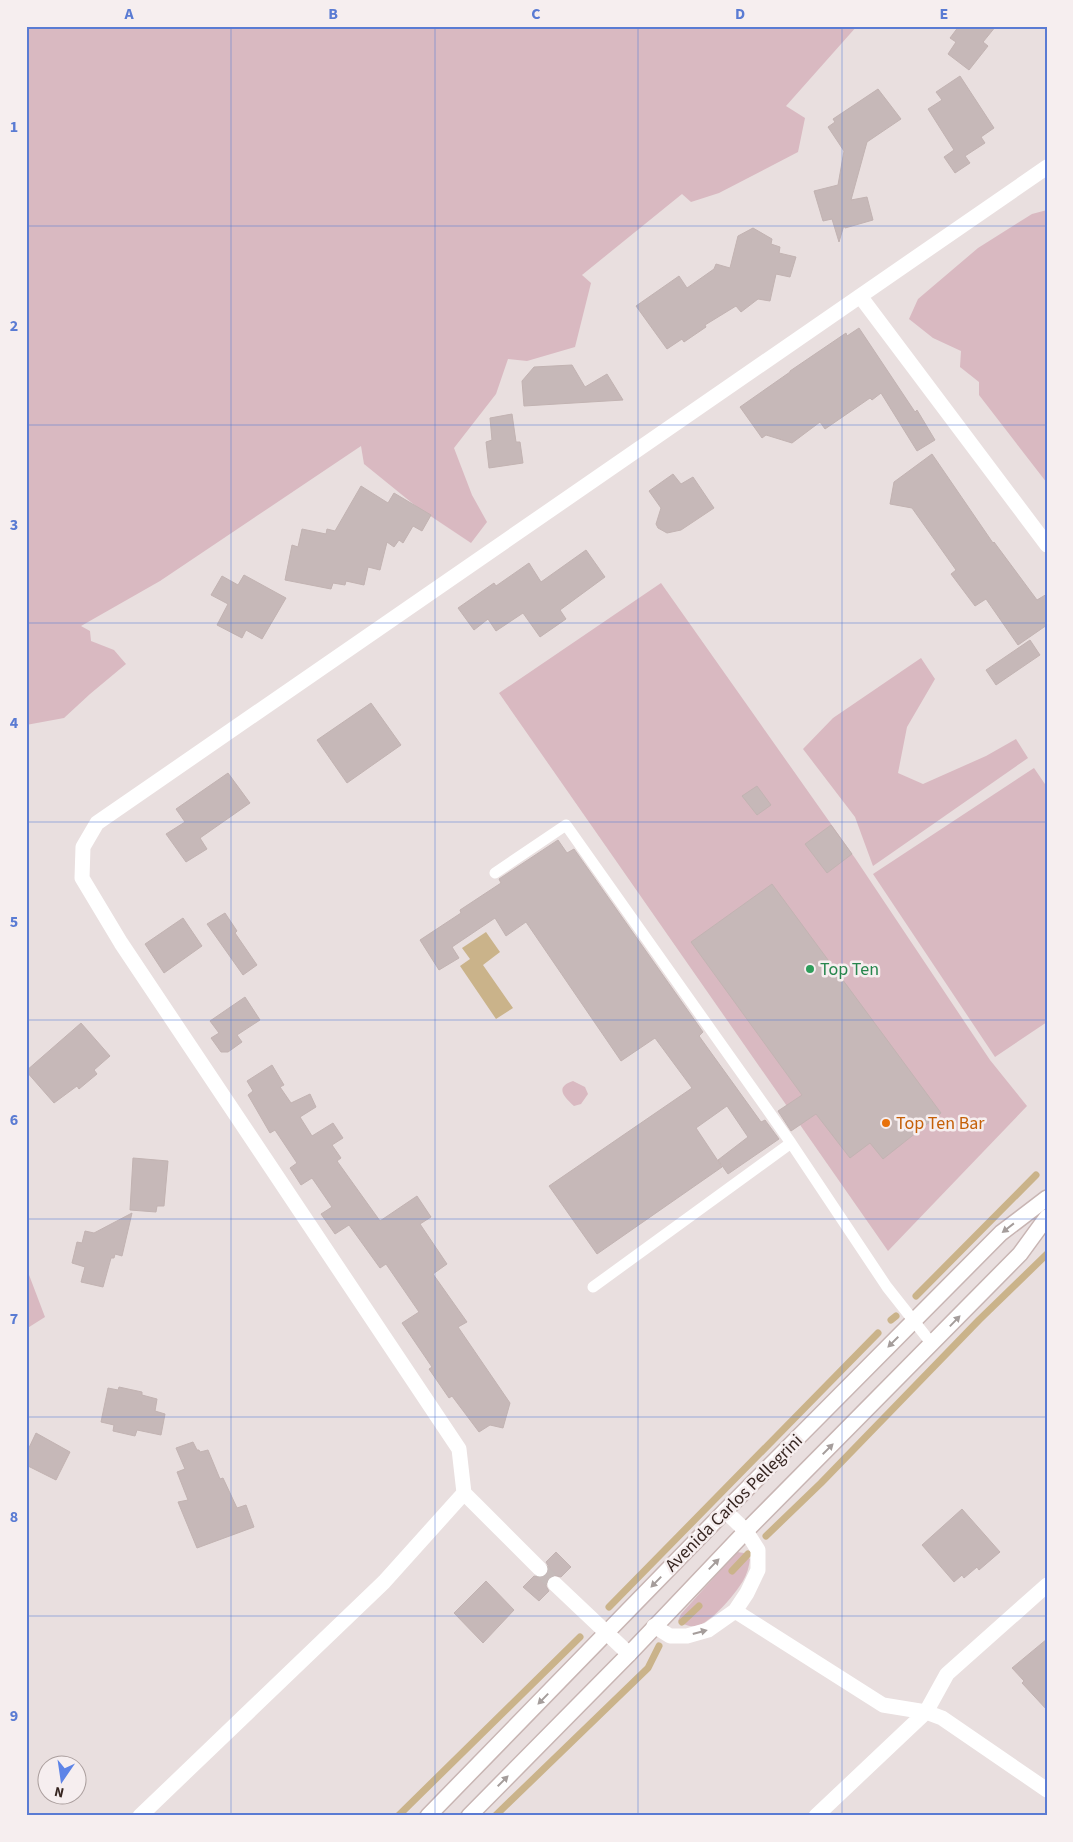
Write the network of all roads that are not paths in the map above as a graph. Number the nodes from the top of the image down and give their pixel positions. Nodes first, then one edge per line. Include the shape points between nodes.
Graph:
1 (1047, 167) edge
2 (860, 296) junction
3 (1047, 545) edge
4 (495, 873) dead end
5 (791, 1143) junction
6 (1047, 1198) edge
7 (1047, 1216) edge
8 (593, 1287) dead end
9 (913, 1322) junction
10 (932, 1344) junction
11 (464, 1493) junction
12 (725, 1511) junction
13 (746, 1531) junction
14 (540, 1569) tunnel mouth
15 (555, 1584) tunnel mouth
16 (1047, 1585) edge
17 (735, 1612) junction
18 (654, 1626) junction
19 (606, 1633) junction
20 (629, 1654) junction
21 (926, 1712) junction
22 (1047, 1790) edge
23 (140, 1816) edge
24 (428, 1816) edge
25 (469, 1816) edge
26 (816, 1816) edge

1 - 2 street
2 - 3 street
2 - 11 street via 97,823 84,847 82,878 121,942 459,1449
4 - 5 lane via 566,825
5 - 8 lane
5 - 9 lane
6 -> 9 street, Avenida Carlos Pellegrini via 1001,1233
10 -> 7 street, Avenida Carlos Pellegrini via 1020,1254
9 - 10 lane
9 -> 12 street, Avenida Carlos Pellegrini
13 -> 10 street, Avenida Carlos Pellegrini
11 - 14 street
11 - 23 street via 384,1582
12 - 13 street
12 -> 19 street, Avenida Carlos Pellegrini
13 - 17 street via 758,1550 758,1570
18 -> 13 street, Avenida Carlos Pellegrini
15 - 19 street
16 - 21 street via 947,1674
18 -> 17 street via 670,1636 687,1636 708,1630
17 - 21 street via 883,1704
18 - 20 street, Avenida Carlos Pellegrini
19 - 20 street
19 -> 24 street, Avenida Carlos Pellegrini
25 -> 20 street, Avenida Carlos Pellegrini
21 - 22 street via 942,1718
21 - 26 street

